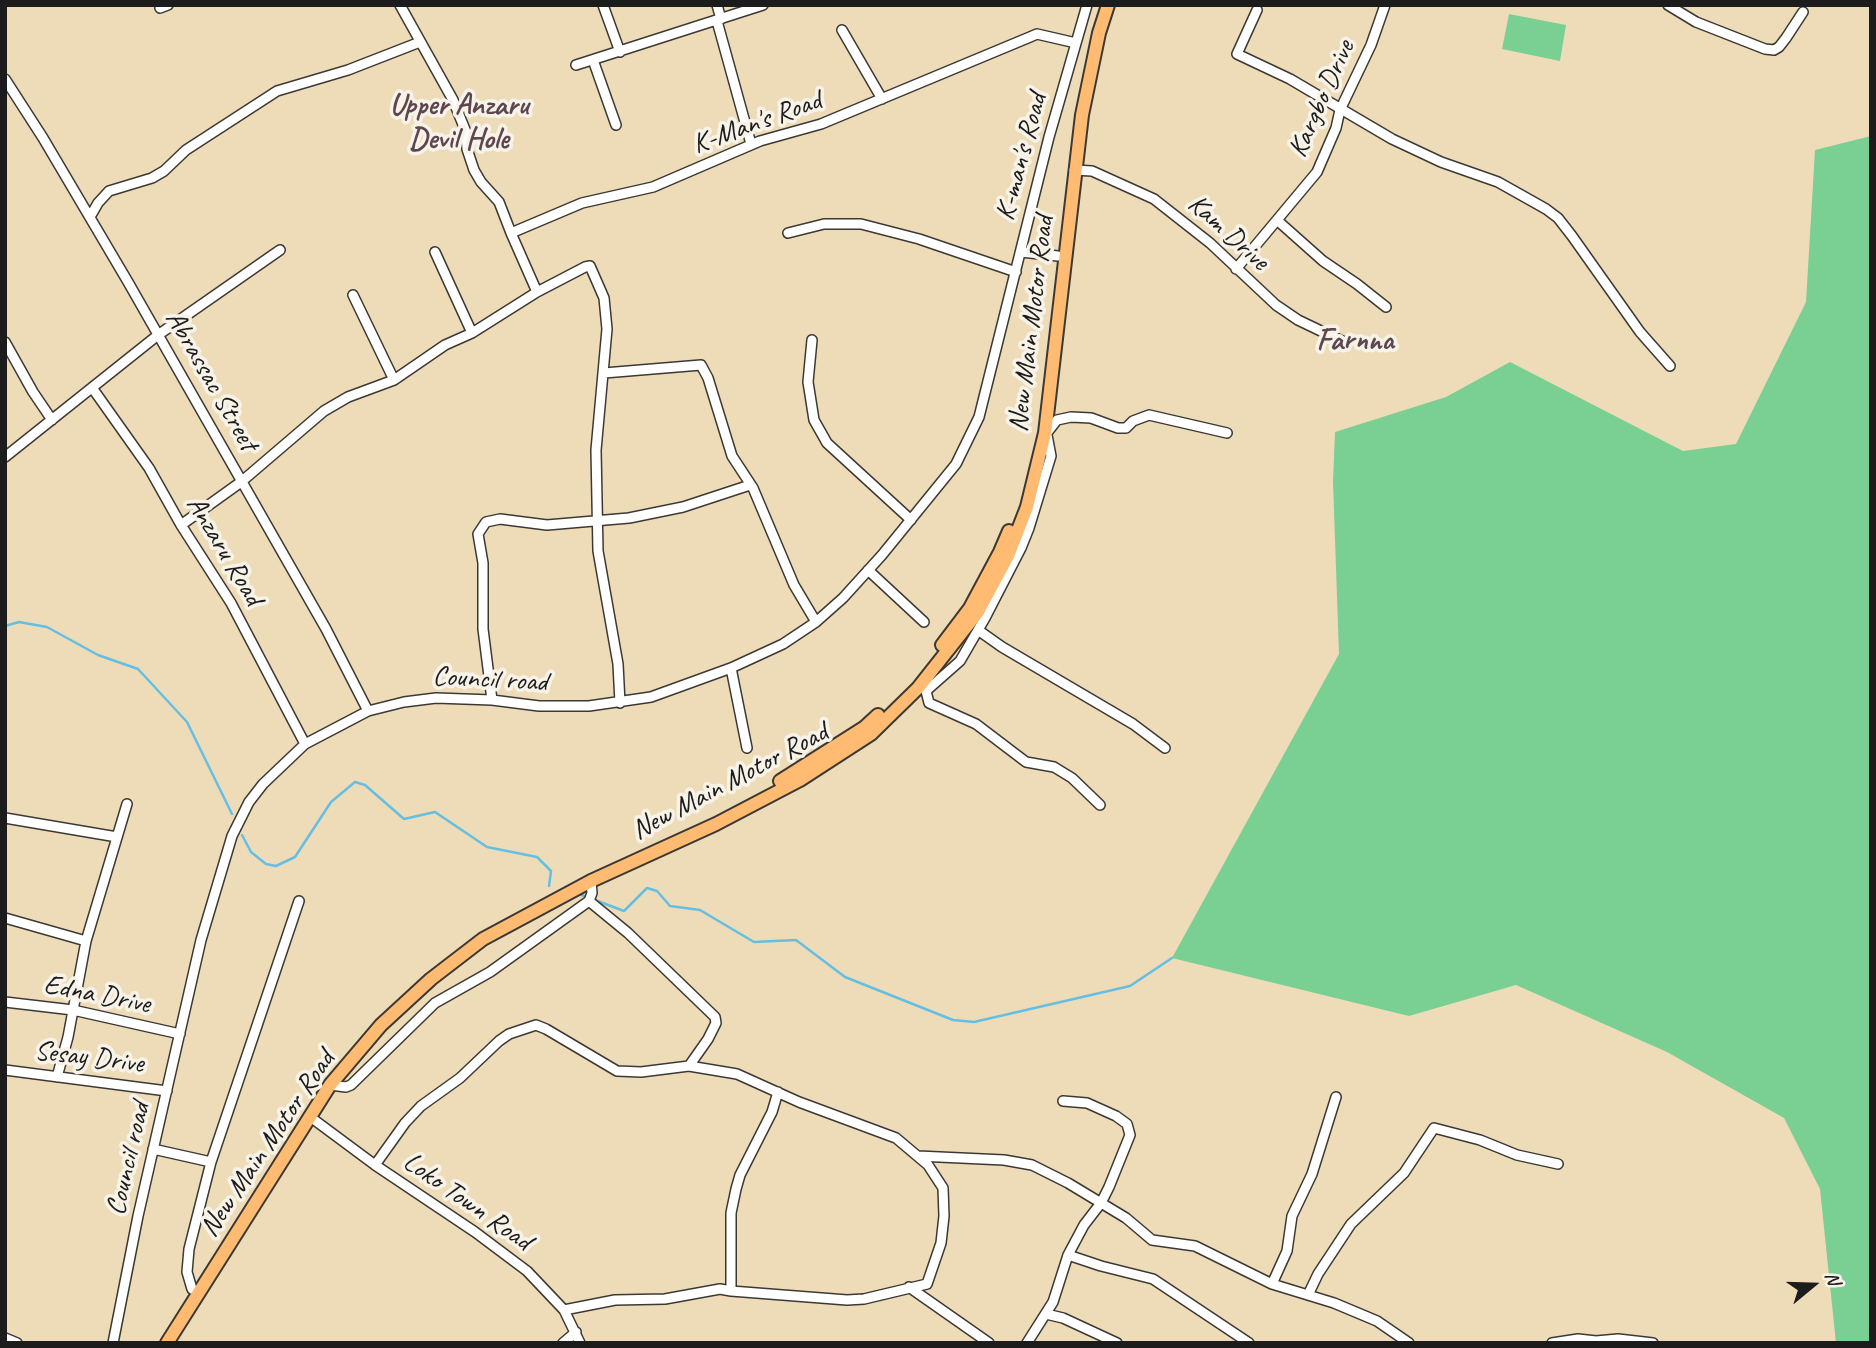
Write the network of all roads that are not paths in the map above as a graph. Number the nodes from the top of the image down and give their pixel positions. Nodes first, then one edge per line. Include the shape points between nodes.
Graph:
1 (400, 5) edge
2 (603, 5) edge
3 (717, 5) edge
4 (763, 5) edge
5 (1087, 5) edge
6 (1100, 5) edge
7 (1108, 5) edge
8 (1385, 5) edge
9 (1668, 5) edge
10 (1257, 10) dead end
11 (1803, 12) dead end
12 (719, 20) junction
13 (842, 30) dead end
14 (420, 42) junction
15 (1076, 43) junction
16 (620, 52) junction
17 (593, 60) junction
18 (576, 65) dead end
19 (5, 79) edge
20 (882, 99) junction
21 (1340, 110) junction
22 (615, 125) dead end
23 (751, 144) junction
24 (1074, 170) junction
25 (90, 217) junction
26 (1278, 220) junction
27 (511, 233) junction
28 (788, 233) dead end
29 (280, 250) dead end
30 (1021, 252) junction
31 (435, 253) dead end
32 (1058, 256) junction
33 (1236, 269) junction
34 (1016, 272) junction
35 (537, 292) junction
36 (353, 295) dead end
37 (1386, 307) dead end
38 (1003, 321) joint
39 (472, 333) junction
40 (158, 335) junction
41 (812, 340) dead end
42 (5, 342) edge
43 (1346, 343) dead end
44 (1670, 366) dead end
45 (604, 373) junction
46 (394, 380) junction
47 (93, 389) junction
48 (52, 420) junction
49 (1227, 433) dead end
50 (1046, 434) junction
51 (5, 457) edge
52 (241, 482) junction
53 (750, 485) junction
54 (911, 520) junction
55 (597, 521) junction
56 (181, 524) junction
57 (868, 570) junction
58 (816, 622) junction
59 (924, 622) dead end
60 (978, 630) junction
61 (731, 668) junction
62 (922, 690) junction
63 (492, 701) junction
64 (620, 703) junction
65 (368, 711) junction
66 (304, 744) junction
67 (747, 748) dead end
68 (1165, 748) dead end
69 (127, 804) dead end
70 (1100, 805) dead end
71 (5, 818) edge
72 (117, 837) junction
73 (591, 881) junction
74 (299, 901) dead end
75 (589, 901) junction
76 (5, 918) edge
77 (86, 941) junction
78 (5, 1002) edge
79 (74, 1010) junction
80 (180, 1034) junction
81 (688, 1066) junction
82 (5, 1070) edge
83 (57, 1077) junction
84 (330, 1085) junction
85 (167, 1091) junction
86 (778, 1092) junction
87 (1336, 1097) dead end
88 (1063, 1101) dead end
89 (309, 1116) junction
90 (153, 1149) junction
91 (918, 1156) junction
92 (211, 1162) junction
93 (1558, 1164) dead end
94 (375, 1165) junction
95 (1101, 1203) junction
96 (1068, 1255) junction
97 (1272, 1284) junction
98 (909, 1287) junction
99 (192, 1289) junction
100 (731, 1292) junction
101 (1307, 1295) junction
102 (564, 1310) junction
103 (1046, 1314) junction
104 (576, 1332) junction
105 (5, 1338) edge
106 (1579, 1341) edge
107 (167, 1342) edge
108 (17, 1343) edge
109 (113, 1343) edge
110 (563, 1343) edge
111 (580, 1343) edge
112 (989, 1343) edge
113 (1027, 1343) edge
114 (1117, 1343) edge
115 (1250, 1343) edge
116 (1409, 1343) edge
117 (1552, 1343) edge
118 (1653, 1343) edge

1 - 14 street
2 - 16 street
3 - 12 street
4 - 12 street
5 - 15 street, K-man's Road
6 - 32 highway, New Main Motor Road via 1074,114
7 - 24 highway, New Main Motor Road
8 - 21 street, Kargbo Drive
9 - 11 street via 1696,22 1774,50
10 - 21 street via 1237,54
12 - 16 street
12 - 23 street
13 - 20 street
14 - 25 street via 348,71 277,91 187,150 164,172 109,191
14 - 27 street via 466,132 474,170 499,202
15 - 20 street, K-Man's Road via 1037,34
15 - 30 street, K-man's Road
16 - 17 street
17 - 18 street
17 - 22 street
19 - 25 street, Abrassac Street
20 - 23 street, K-Man's Road via 821,124
21 - 26 street, Kargbo Drive via 1317,172
21 - 44 street via 1421,153 1498,182 1558,218
23 - 27 street, K-Man's Road via 653,187 582,203
24 - 33 street, Kam Drive via 1091,171 1154,199
24 - 50 highway, New Main Motor Road
25 - 40 street, Abrassac Street
26 - 33 street, Kargbo Drive
26 - 37 street via 1323,261
27 - 35 street
28 - 34 street via 824,224 861,224
29 - 40 street
30 - 32 street
30 - 34 street, K-man's Road
31 - 39 street
32 - 99 highway, New Main Motor Road via 1039,430 1019,505 970,608 911,684 865,727 793,775 588,874 479,933 426,973 376,1019 324,1082
33 - 43 street, Kam Drive via 1284,311
34 - 38 street, K-man's Road
35 - 39 street
35 - 45 street via 590,266 604,298
36 - 46 street
38 - 54 street, Council road via 979,417 956,464
39 - 46 street via 444,345
40 - 47 street
40 - 52 street, Abrassac Street
41 - 54 street via 808,382 814,420 827,443
42 - 48 street
45 - 53 street via 701,365 732,456
45 - 55 street via 596,450
46 - 52 street via 324,411
47 - 48 street
47 - 56 street, Anzaru Road via 149,468
48 - 51 street
49 - 50 street via 1149,415 1126,428 1071,417 1056,420
50 - 60 street via 1051,456 1029,528
50 - 62 highway, New Main Motor Road via 1027,507 1008,556 978,612
52 - 56 street
52 - 65 street, Abrassac Street
53 - 55 street via 683,507
53 - 58 street via 793,585
54 - 57 street, Council road
55 - 63 street via 547,524 500,519 481,526 483,629
55 - 64 street
56 - 66 street, Anzaru Road via 235,609
57 - 58 street, Council road
57 - 59 street
58 - 61 street, Council road via 783,644
60 - 62 street via 960,661 932,688
60 - 68 street
61 - 64 street, Council road
61 - 67 street
62 - 70 street via 929,703 976,724 1026,762 1054,767 1072,778
62 - 73 highway, New Main Motor Road via 871,734 800,780
63 - 64 street, Council road via 539,706
63 - 65 street, Council road via 425,699
65 - 66 street, Council road
66 - 80 street, Council road via 262,784 232,836 201,940
69 - 72 street
71 - 72 street
72 - 77 street
73 - 75 street
73 - 84 highway, New Main Motor Road via 483,939 431,979 381,1026
74 - 92 street
75 - 81 street via 715,1017 708,1039
75 - 84 street via 490,972 435,1003 351,1085
76 - 77 street
77 - 79 street
78 - 79 street, Edna Drive
79 - 80 street, Edna Drive
79 - 83 street
80 - 85 street, Council road
81 - 86 street via 737,1074
81 - 94 street via 617,1071 539,1026 521,1029 499,1041 421,1106
82 - 83 street, Sesay Drive
83 - 85 street, Sesay Drive
84 - 89 highway, New Main Motor Road
85 - 90 street, Council road
86 - 91 street via 896,1138
86 - 100 street via 736,1189 731,1213
87 - 97 street
88 - 95 street via 1096,1106 1130,1129
89 - 94 street, Loko Town Road
89 - 107 highway, New Main Motor Road
90 - 92 street
90 - 109 street, Council road
91 - 95 street via 1021,1163
91 - 98 street via 943,1188 944,1216 941,1243 927,1284
92 - 99 street via 189,1249 187,1272
93 - 101 street via 1434,1128 1404,1173 1351,1224
94 - 102 street, Loko Town Road via 510,1258
95 - 96 street
95 - 97 street via 1156,1242 1195,1246
96 - 103 street
96 - 115 street via 1158,1282
97 - 101 street
98 - 100 street via 847,1300
98 - 112 street
99 - 107 highway, New Main Motor Road
100 - 102 street via 720,1289 665,1299 615,1300
101 - 116 street via 1377,1321
102 - 104 street, Loko Town Road
103 - 113 street
103 - 114 street
104 - 110 street
104 - 111 street, Loko Town Road
105 - 108 street
106 - 117 street
106 - 118 street

